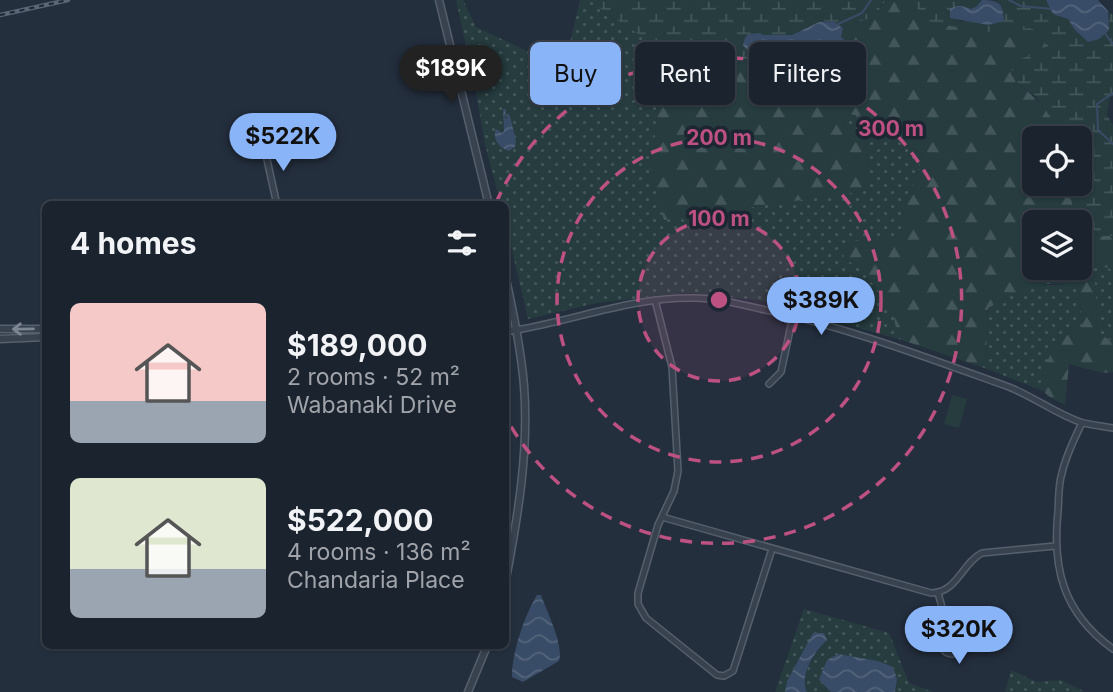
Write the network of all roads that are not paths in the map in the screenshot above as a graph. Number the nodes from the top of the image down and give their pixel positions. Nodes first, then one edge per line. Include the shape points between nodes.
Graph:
1 (439, 0) edge
2 (264, 146) dead end
3 (276, 201) edge
4 (488, 201) edge
5 (509, 294) edge
6 (655, 300) junction
7 (793, 316) junction
8 (42, 329) edge
9 (0, 330) edge
10 (516, 330) junction
11 (509, 331) edge
12 (42, 337) edge
13 (0, 339) edge
14 (769, 384) dead end
15 (1082, 423) junction
16 (1113, 428) edge
17 (662, 516) junction
18 (1055, 545) junction
19 (772, 549) junction
20 (509, 562) edge
21 (938, 593) junction
22 (950, 632) junction
23 (486, 649) edge
24 (1113, 649) edge
25 (468, 692) edge

1 - 4 street
2 - 3 street
5 - 10 street
6 - 7 street via 722,301
6 - 10 street
6 - 17 street via 672,367 678,471
7 - 14 street via 781,372
7 - 15 street via 859,334 1028,394
8 -> 9 street
10 - 11 street
10 - 20 street via 524,388 524,437
12 - 13 street
15 - 16 street
15 - 18 street via 1061,475
17 - 19 street
17 - 19 street via 638,604 646,618 717,675 733,671
18 - 21 street via 982,553
18 - 24 street via 1062,583 1074,608
19 - 21 street
21 - 22 street
22 - 22 street via 942,646 953,654 963,642
23 - 25 street

